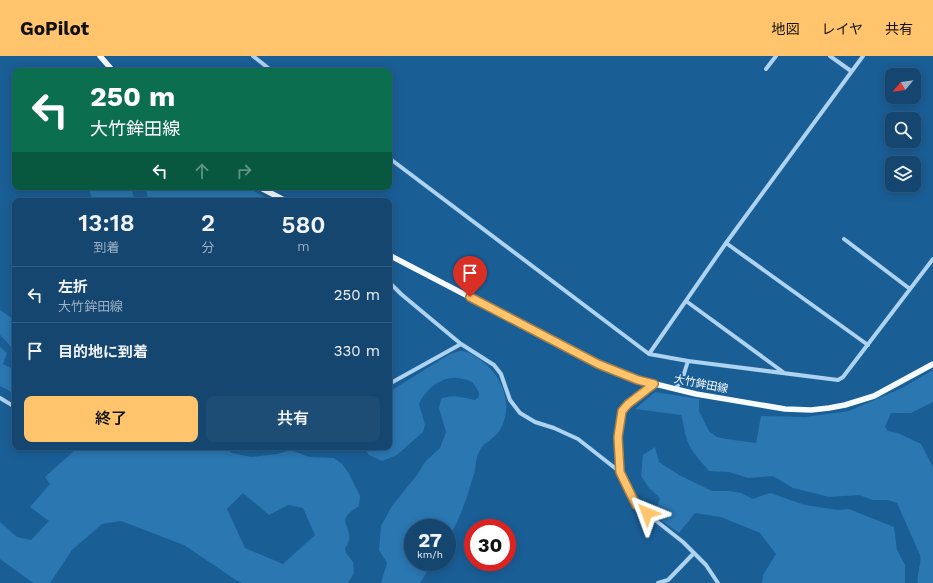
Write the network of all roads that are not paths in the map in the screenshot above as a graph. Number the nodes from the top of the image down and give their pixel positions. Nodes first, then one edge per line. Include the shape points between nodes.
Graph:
1 (100, 56) edge
2 (252, 56) edge
3 (776, 56) edge
4 (830, 56) edge
5 (863, 56) edge
6 (110, 68) edge
7 (268, 68) edge
8 (766, 69) dead end
9 (851, 71) junction
10 (392, 160) edge
11 (265, 190) edge
12 (280, 198) edge
13 (844, 239) dead end
14 (726, 243) junction
15 (392, 257) edge
16 (933, 259) edge
17 (392, 285) edge
18 (910, 289) junction
19 (686, 301) junction
20 (461, 344) junction
21 (868, 345) junction
22 (649, 354) junction
23 (688, 361) junction
24 (933, 364) edge
25 (783, 372) junction
26 (392, 382) edge
27 (654, 384) junction
28 (675, 389) junction
29 (0, 398) edge
30 (12, 405) edge
31 (620, 472) junction
32 (694, 553) junction
33 (658, 583) edge
34 (718, 583) edge

1 - 6 main road
2 - 7 street
3 - 8 street
4 - 9 street
5 - 9 street
9 - 14 street
10 - 22 street
11 - 12 main road
13 - 18 street
14 - 19 street
14 - 21 street
15 - 27 main road, 大竹鉾田線 via 598,364
16 - 18 street
17 - 20 street
18 - 21 street
19 - 22 street
19 - 25 street
20 - 26 street
20 - 31 street via 496,368 503,379 510,400 520,414 578,439
21 - 25 street via 838,380
22 - 23 street
23 - 25 street
23 - 28 street via 682,380
24 - 28 main road, 大竹鉾田線 via 874,396 845,405 811,410 774,408
27 - 28 main road, 大竹鉾田線
27 - 31 street via 622,411 618,437
29 - 30 street
31 - 32 street via 636,505
32 - 33 street via 668,580
32 - 34 street

